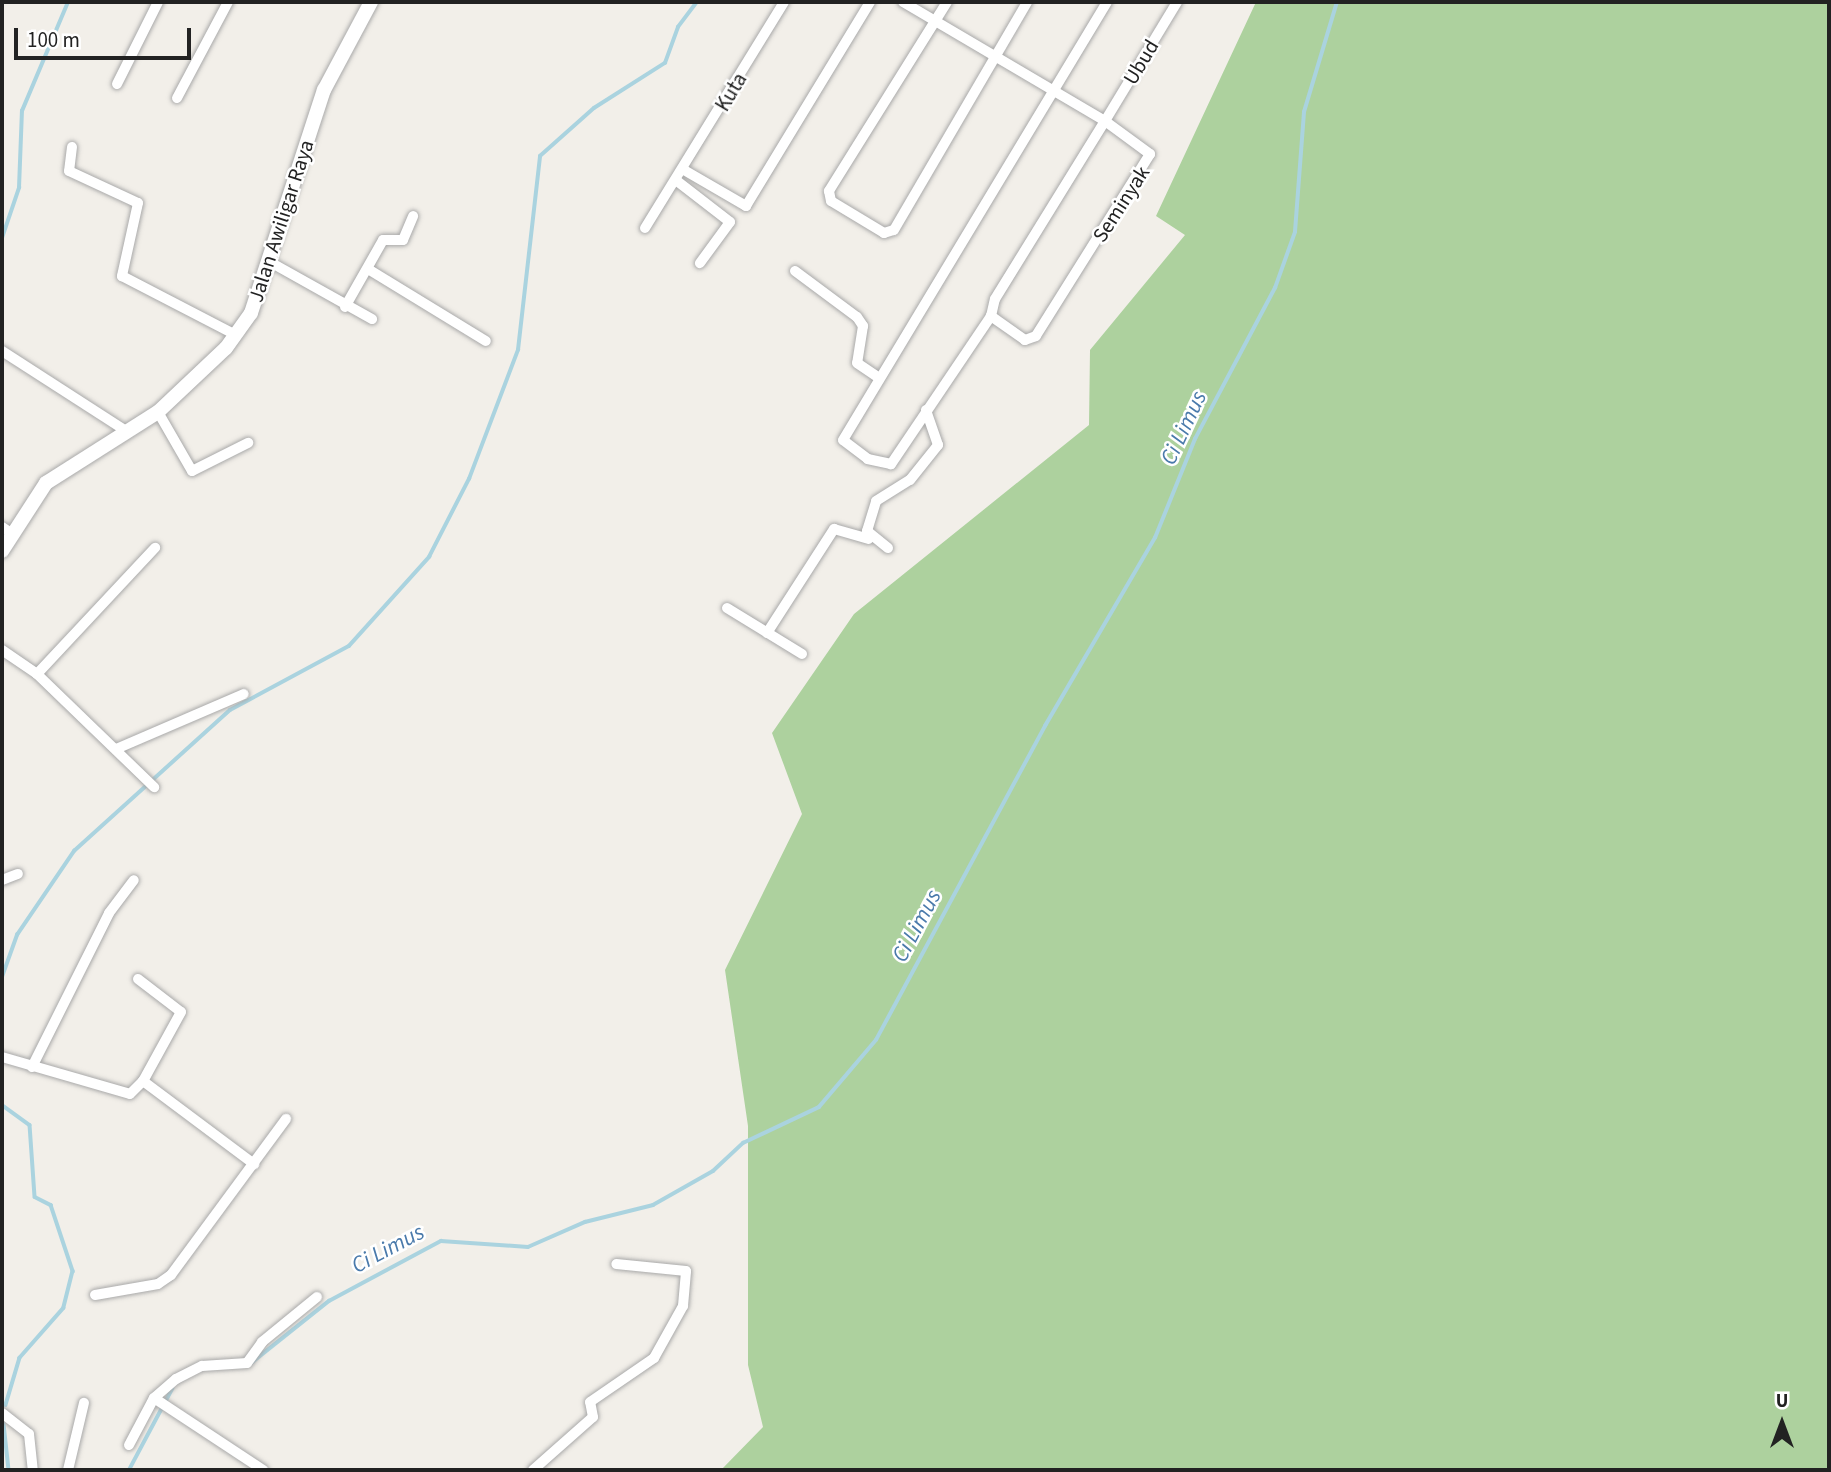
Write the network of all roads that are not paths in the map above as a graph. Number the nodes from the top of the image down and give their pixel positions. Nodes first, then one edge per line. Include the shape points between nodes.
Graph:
1 (158, 2) edge
2 (228, 2) edge
3 (371, 2) edge
4 (784, 2) edge
5 (870, 2) edge
6 (903, 2) edge
7 (947, 2) edge
8 (1027, 2) edge
9 (1107, 2) edge
10 (1177, 2) edge
11 (935, 20) junction
12 (994, 57) junction
13 (117, 83) dead end
14 (1052, 90) junction
15 (177, 97) dead end
16 (1105, 121) junction
17 (72, 147) dead end
18 (684, 170) junction
19 (677, 181) junction
20 (413, 216) dead end
21 (645, 228) dead end
22 (270, 262) junction
23 (700, 263) dead end
24 (368, 269) junction
25 (795, 271) dead end
26 (345, 307) junction
27 (991, 316) junction
28 (372, 319) dead end
29 (236, 335) junction
30 (486, 341) dead end
31 (2, 351) edge
32 (878, 377) junction
33 (926, 410) junction
34 (158, 412) junction
35 (126, 431) junction
36 (248, 443) dead end
37 (7, 530) edge
38 (869, 539) junction
39 (155, 548) dead end
40 (888, 548) dead end
41 (2, 551) edge
42 (727, 608) dead end
43 (767, 633) junction
44 (2, 650) edge
45 (802, 654) dead end
46 (37, 674) junction
47 (244, 694) dead end
48 (116, 749) junction
49 (153, 787) dead end
50 (18, 874) dead end
51 (2, 880) edge
52 (134, 880) dead end
53 (138, 979) dead end
54 (2, 1057) edge
55 (32, 1067) junction
56 (143, 1081) junction
57 (286, 1119) dead end
58 (254, 1164) junction
59 (616, 1264) dead end
60 (95, 1295) dead end
61 (317, 1297) dead end
62 (154, 1398) junction
63 (84, 1403) dead end
64 (2, 1413) edge
65 (129, 1445) dead end
66 (33, 1470) edge
67 (68, 1470) edge
68 (264, 1470) edge
69 (533, 1470) edge

1 - 13 street
2 - 15 street
3 - 22 street, Jalan Awiligar Raya via 324,90
4 - 18 street, Kuta
5 - 18 street via 746,206
6 - 11 street, Seminyak
7 - 11 street
8 - 12 street
9 - 14 street
10 - 16 street, Ubud
11 - 12 street, Seminyak
11 - 12 street via 829,191 831,201 884,233 894,230
12 - 14 street, Seminyak
14 - 16 street, Seminyak
14 - 32 street
16 - 27 street via 995,299
16 - 27 street, Seminyak via 1148,149 1150,160 1036,336 1025,340
17 - 29 street via 69,171 138,203 122,276
18 - 19 street, Kuta
19 - 21 street, Kuta
19 - 23 street via 730,222
20 - 24 street via 403,240 383,240
22 - 26 street
22 - 29 street, Jalan Awiligar Raya
24 - 26 street
24 - 30 street
25 - 32 street via 857,317 863,326 857,363
26 - 28 street
27 - 33 street
29 - 34 street, Jalan Awiligar Raya
31 - 35 street
32 - 33 street via 842,436 878,464 891,464 899,456
33 - 38 street via 938,445 910,480 876,501
34 - 35 street, Jalan Awiligar Raya
34 - 36 street via 192,471
35 - 37 street, Jalan Awiligar Raya via 60,471
37 - 41 street, Jalan Awiligar Raya
38 - 40 street
38 - 43 street via 834,529
39 - 46 street
42 - 43 street
43 - 45 street
44 - 46 street
46 - 48 street
47 - 48 street
48 - 49 street
50 - 51 street
52 - 55 street via 103,923
53 - 56 street via 181,1012
54 - 55 street
55 - 56 street via 130,1094
56 - 58 street
57 - 58 street
58 - 60 street via 166,1280
59 - 69 street via 686,1271 683,1306 653,1358 590,1402 593,1417
61 - 62 street via 262,1342 247,1363 195,1368
62 - 65 street
62 - 68 street
63 - 67 street
64 - 66 street via 29,1434

